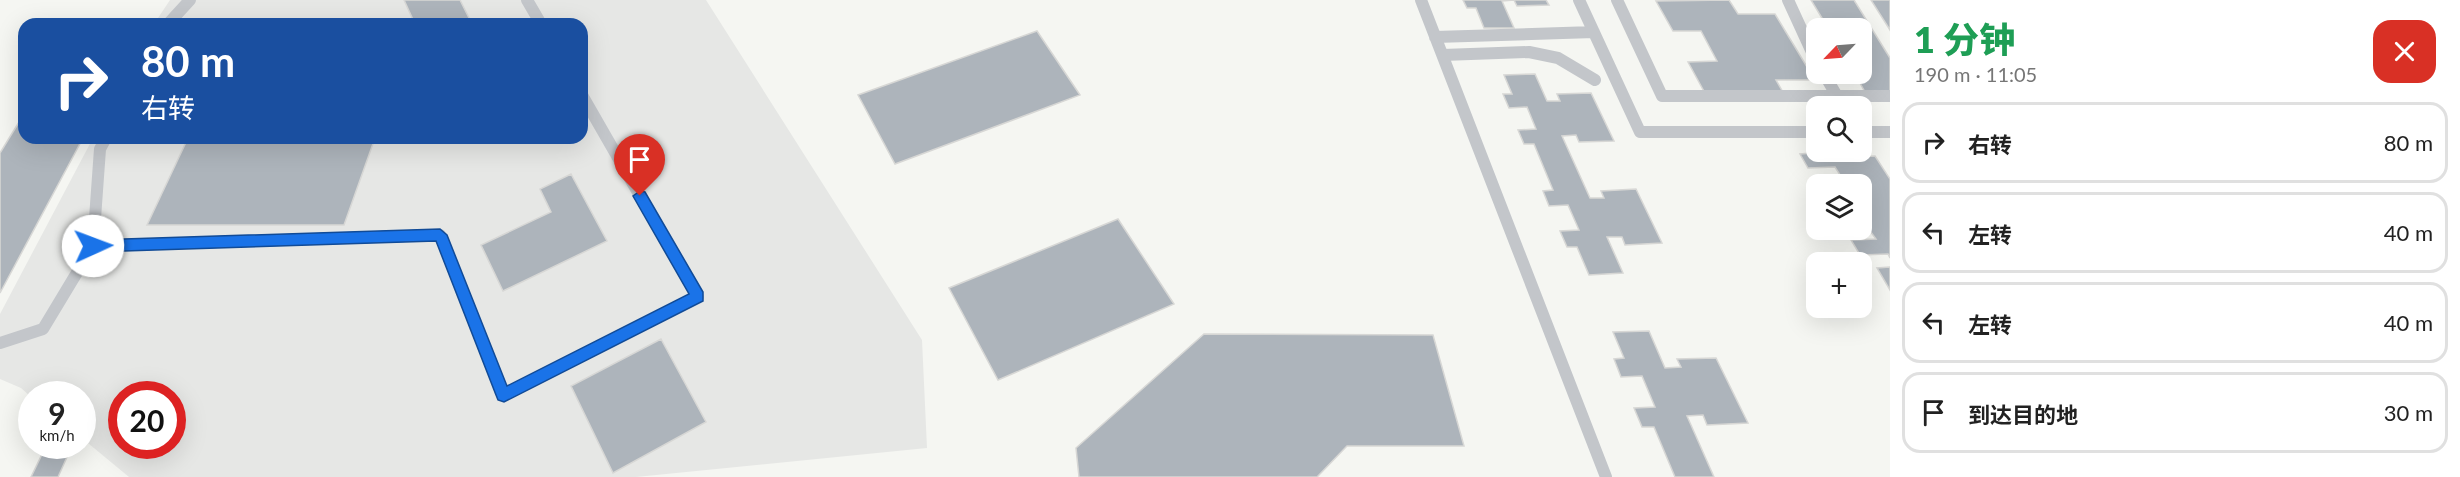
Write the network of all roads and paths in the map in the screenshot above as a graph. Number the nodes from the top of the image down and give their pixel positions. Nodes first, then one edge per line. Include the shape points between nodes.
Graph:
1 (190, 0) edge
2 (527, 0) edge
3 (1421, 0) edge
4 (1579, 0) edge
5 (1617, 0) edge
6 (1788, 0) edge
7 (174, 18) edge
8 (538, 18) edge
9 (1594, 32) junction
10 (1435, 37) junction
11 (1806, 39) edge
12 (1443, 56) junction
13 (1595, 80) dead end
14 (1830, 84) edge
15 (1806, 96) edge
16 (1837, 96) edge
17 (1872, 96) edge
18 (1890, 96) edge
19 (588, 105) edge
20 (1806, 132) edge
21 (1872, 132) edge
22 (1890, 132) edge
23 (103, 144) edge
24 (93, 246) junction
25 (0, 343) edge
26 (1606, 477) edge

1 - 7 lane
2 - 8 lane
3 - 10 lane
4 - 9 lane
5 - 15 lane via 1662,96
6 - 11 lane
9 - 10 lane
9 - 20 lane via 1640,132
10 - 12 lane
12 - 13 lane via 1529,52 1558,58
12 - 26 lane
14 - 16 lane
17 - 18 lane
19 - 24 lane via 698,297 504,395 440,235
21 - 22 lane
23 - 24 lane
24 - 25 lane via 43,329

